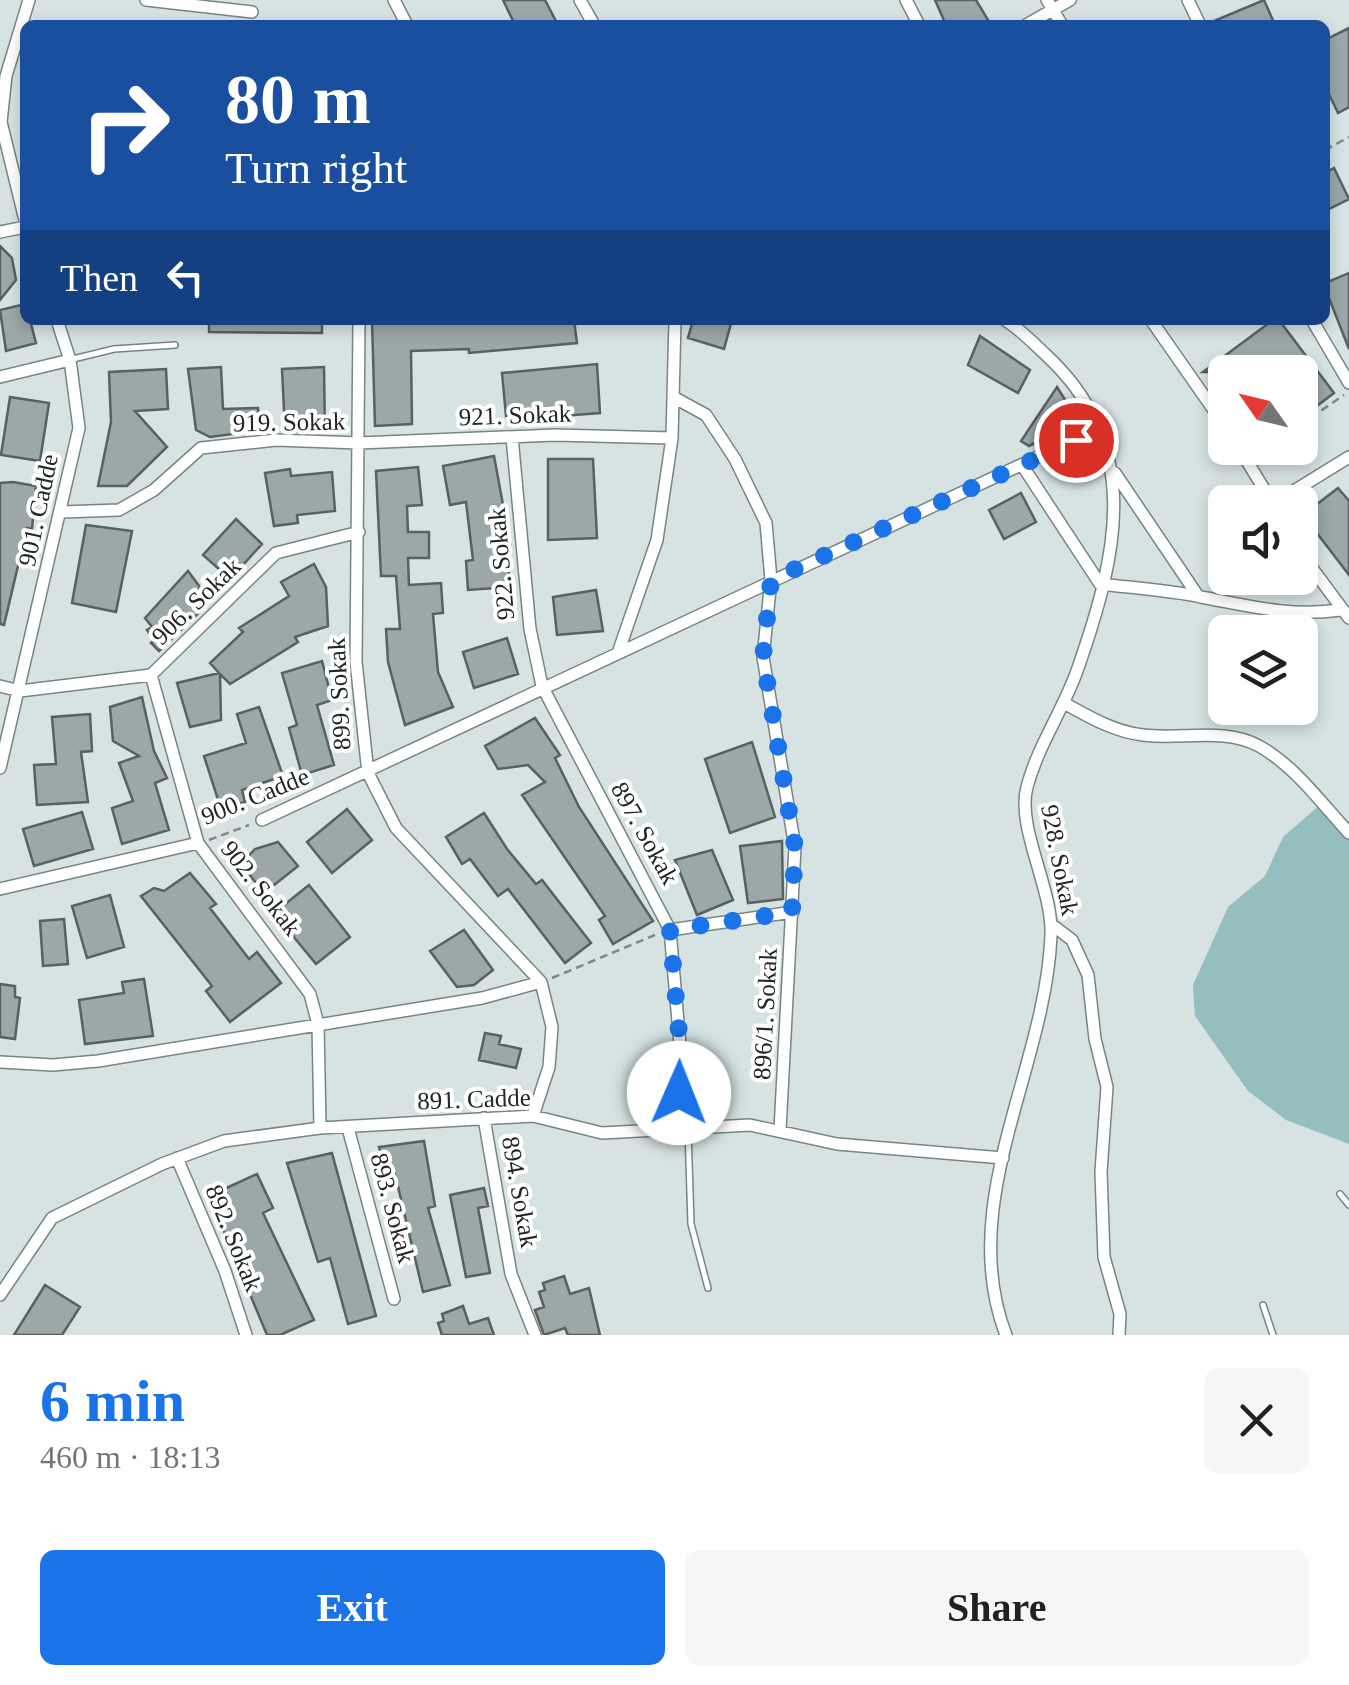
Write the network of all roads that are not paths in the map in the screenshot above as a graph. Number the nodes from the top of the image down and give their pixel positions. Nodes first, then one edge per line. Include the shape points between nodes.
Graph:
1 (146, 0) edge
2 (1070, 0) edge
3 (1050, 4) edge
4 (252, 12) dead end
5 (20, 30) edge
6 (19, 171) edge
7 (59, 325) edge
8 (359, 325) edge
9 (676, 325) edge
10 (1011, 325) edge
11 (1154, 325) edge
12 (1315, 325) edge
13 (176, 345) dead end
14 (70, 360) junction
15 (0, 377) edge
16 (1349, 383) edge
17 (675, 398) junction
18 (1208, 402) edge
19 (1102, 428) junction
20 (512, 436) junction
21 (672, 438) junction
22 (359, 443) junction
23 (1349, 456) edge
24 (1022, 464) junction
25 (1115, 473) junction
26 (1302, 485) edge
27 (62, 512) junction
28 (359, 532) junction
29 (1318, 577) edge
30 (771, 580) junction
31 (1100, 584) junction
32 (1198, 596) junction
33 (1345, 614) edge
34 (620, 650) junction
35 (151, 675) junction
36 (0, 686) edge
37 (542, 686) junction
38 (20, 691) junction
39 (1064, 703) junction
40 (0, 768) edge
41 (368, 773) junction
42 (262, 820) road end
43 (1349, 833) edge
44 (198, 844) junction
45 (0, 889) edge
46 (792, 912) junction
47 (1051, 924) junction
48 (670, 930) junction
49 (541, 982) junction
50 (318, 1024) junction
51 (0, 1062) edge
52 (532, 1116) junction
53 (484, 1118) junction
54 (320, 1128) junction
55 (348, 1128) junction
56 (683, 1130) junction
57 (780, 1130) junction
58 (177, 1158) junction
59 (1003, 1158) junction
60 (1340, 1194) dead end
61 (1349, 1204) edge
62 (708, 1288) dead end
63 (0, 1294) edge
64 (394, 1300) dead end
65 (1263, 1306) dead end
66 (246, 1335) edge
67 (534, 1335) edge
68 (1006, 1335) edge
69 (1119, 1335) edge
70 (1273, 1335) edge

1 - 4 street
2 - 3 street
5 - 6 street via 1,122
7 - 14 street, 901. Cadde
8 - 22 street, 899. Sokak
9 - 17 street
10 - 19 street, 928. Sokak via 1076,382
11 - 18 street
12 - 16 street
13 - 14 lane via 124,347
14 - 15 street
14 - 27 street, 901. Cadde via 79,428
17 - 21 street
17 - 30 street, 896/1. Sokak via 706,416 735,459 766,523
19 - 24 street, 900. Cadde
19 - 25 street, 928. Sokak
20 - 21 street, 921. Sokak
20 - 22 street, 921. Sokak
20 - 37 street, 922. Sokak via 530,629
21 - 34 street via 657,540
22 - 27 street, 919. Sokak via 276,440 201,448 120,510
22 - 28 street, 899. Sokak
23 - 26 street
24 - 30 street, 900. Cadde
24 - 31 street
25 - 31 street, 928. Sokak
25 - 32 street
27 - 38 street, 901. Cadde
28 - 35 street, 906. Sokak via 276,553
28 - 41 street, 899. Sokak via 356,662
29 - 33 street
30 - 34 street, 900. Cadde
30 - 46 street, 896/1. Sokak via 763,657 795,847
31 - 32 street
31 - 39 street, 928. Sokak
32 - 33 street via 1271,612
34 - 37 street, 900. Cadde
35 - 38 street, 906. Sokak
35 - 44 street, 902. Sokak
36 - 38 street, 906. Sokak
37 - 41 street, 900. Cadde
37 - 48 street, 897. Sokak
38 - 40 street, 901. Cadde
39 - 43 street via 1138,735 1230,736 1257,744 1285,763
39 - 47 street, 928. Sokak via 1026,790
41 - 42 street, 900. Cadde
41 - 49 street, 899. Sokak via 396,828
44 - 45 street, 900. Cadde
44 - 50 street, 902. Sokak via 296,970
46 - 48 street
46 - 57 street, 896/1. Sokak
47 - 59 street, 928. Sokak via 1043,1014
47 - 69 street via 1072,940 1088,975 1107,1087 1104,1257
48 - 56 street, 897. Sokak
49 - 50 street
49 - 52 street via 552,1028 549,1067
50 - 51 street via 98,1061
50 - 54 street, 902. Sokak
52 - 53 street, 891. Cadde
52 - 56 street, 891. Cadde via 602,1133
53 - 55 street, 891. Cadde
53 - 67 street, 894. Sokak via 511,1274
54 - 55 street, 891. Cadde
54 - 58 street, 891. Cadde via 224,1140
55 - 64 street, 893. Sokak
56 - 57 street, 891. Cadde
56 - 62 lane via 691,1224
57 - 59 street, 891. Cadde via 837,1144
58 - 63 street, 891. Cadde via 52,1218
58 - 66 street, 892. Sokak
59 - 68 street, 928. Sokak via 989,1253
60 - 61 lane
65 - 70 lane

